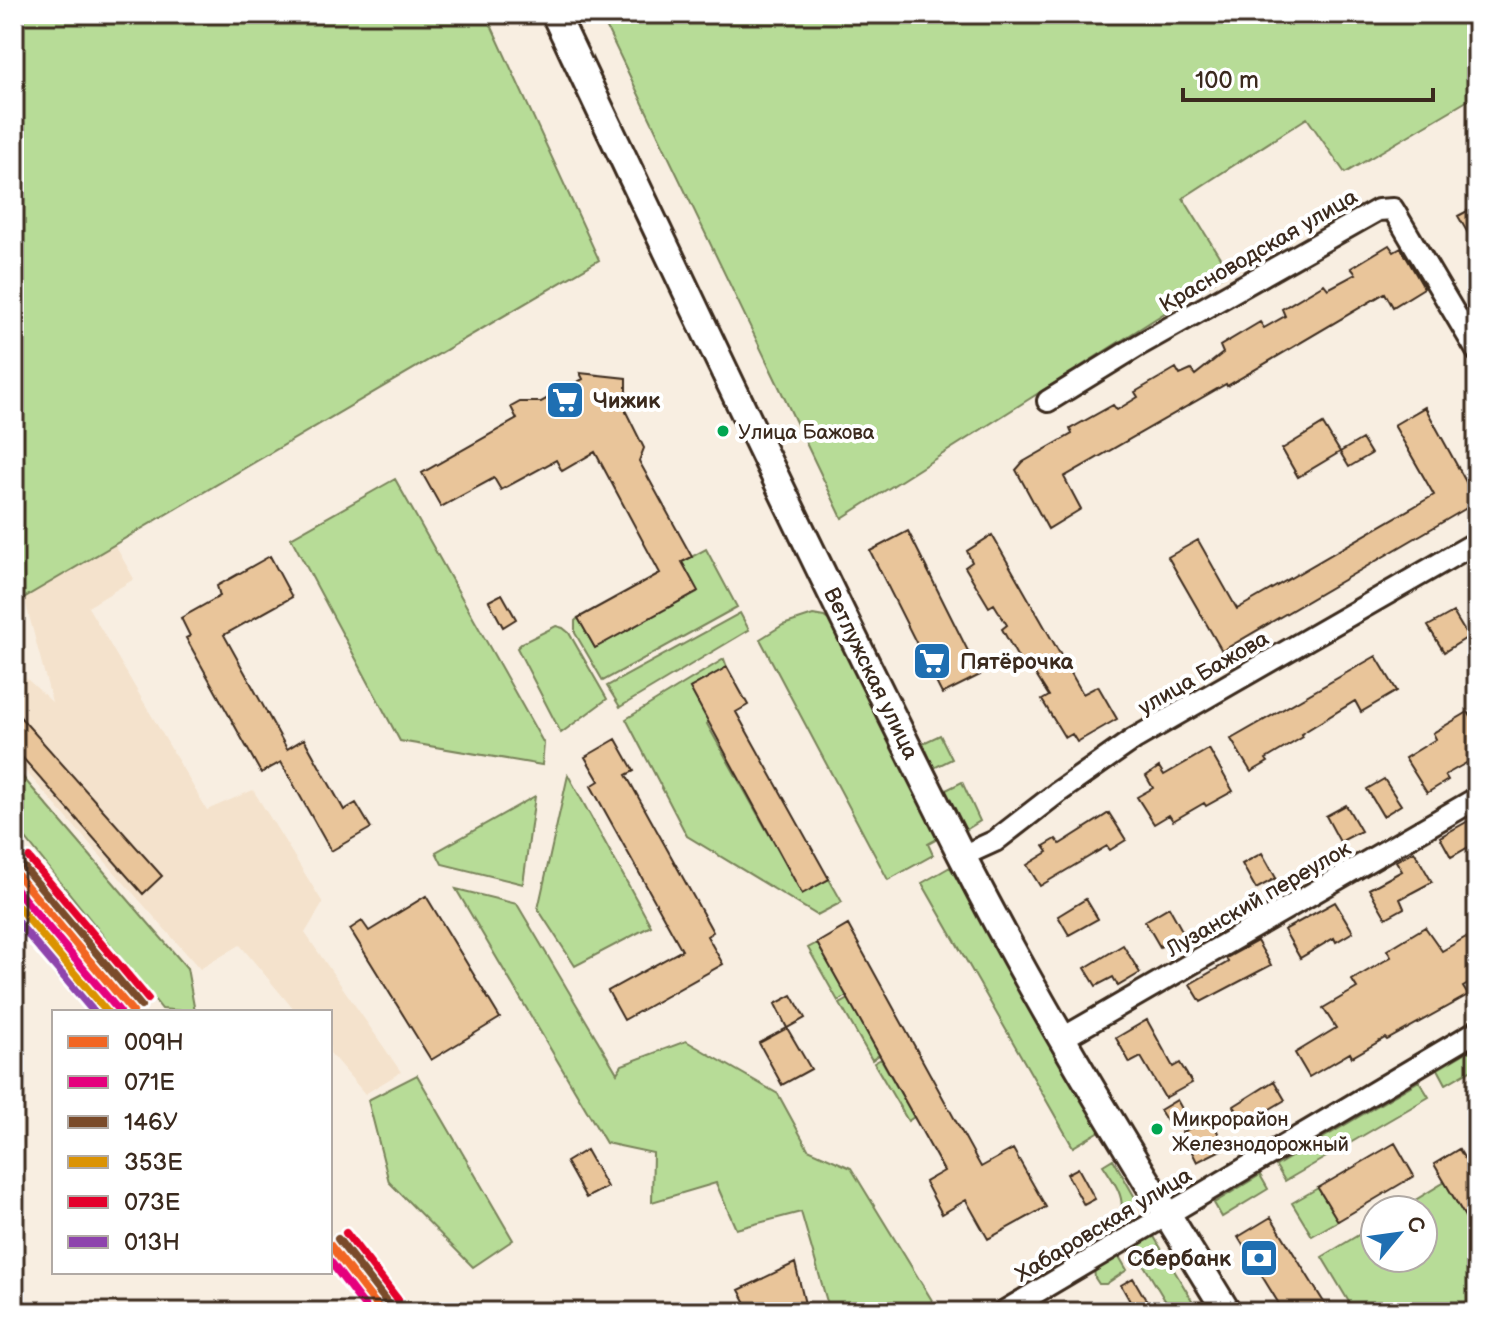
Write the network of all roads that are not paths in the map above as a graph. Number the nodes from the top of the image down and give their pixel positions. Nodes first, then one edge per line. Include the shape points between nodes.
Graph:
1 (555, 14) edge
2 (1477, 351) edge
3 (1048, 401) dead end
4 (1477, 542) edge
5 (1477, 798) edge
6 (962, 856) junction
7 (1477, 1031) edge
8 (1063, 1038) junction
9 (1167, 1214) junction
10 (1003, 1312) edge
11 (1227, 1312) edge

1 - 6 main road, Ветлужская улица
2 - 3 street, Красноводская улица via 1393,209 1378,210
4 - 6 street, улица Бажова via 1134,739 995,841
5 - 8 street, Лузанский переулок
6 - 8 main road, Ветлужская улица
7 - 9 street, Хабаровская улица
8 - 9 main road, Ветлужская улица
9 - 10 street, Хабаровская улица
9 - 11 main road, Ветлужская улица

